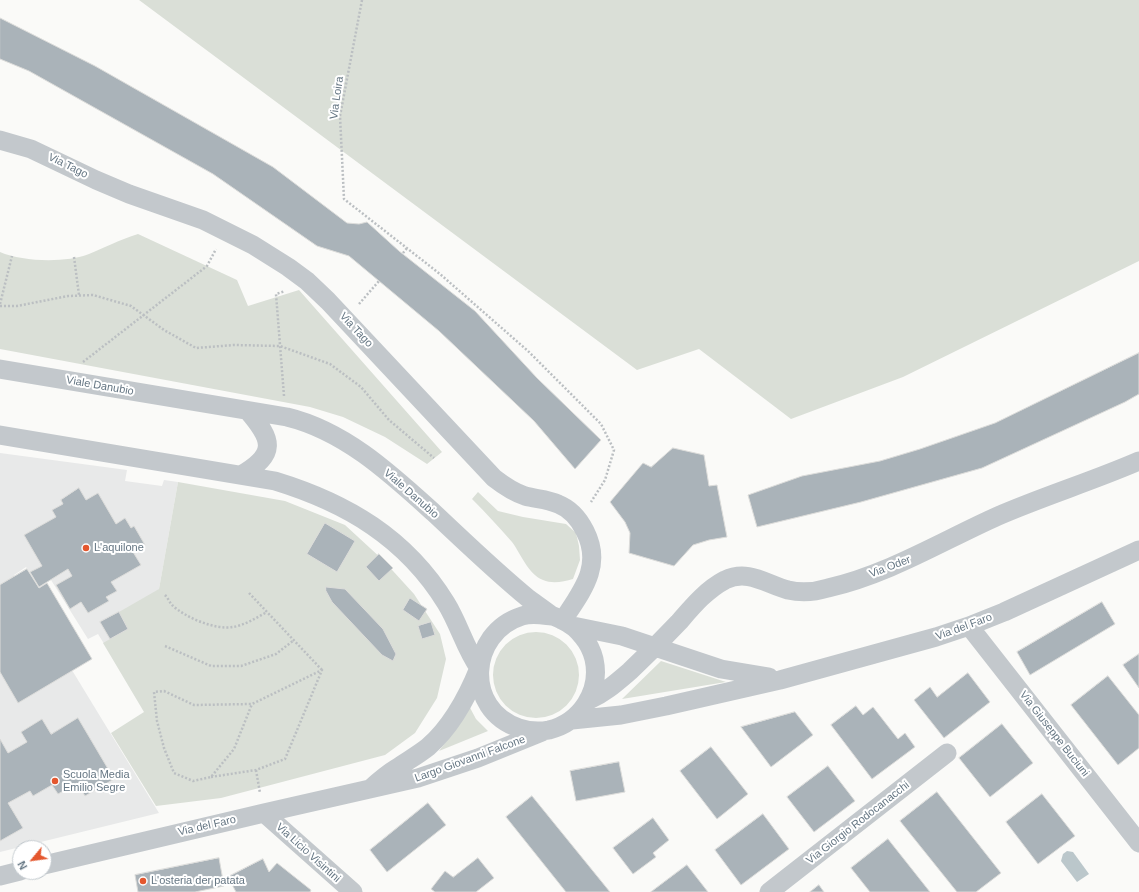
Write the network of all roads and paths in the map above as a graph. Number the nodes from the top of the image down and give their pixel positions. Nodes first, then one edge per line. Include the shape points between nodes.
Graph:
1 (362, 0) edge
2 (0, 140) edge
3 (225, 231) junction
4 (407, 248) junction
5 (403, 253) dead end
6 (12, 256) dead end
7 (74, 258) dead end
8 (379, 281) dead end
9 (307, 282) junction
10 (79, 295) junction
11 (0, 305) edge
12 (144, 315) junction
13 (346, 320) junction
14 (280, 346) junction
15 (0, 369) edge
16 (80, 382) junction
17 (248, 411) junction
18 (279, 416) junction
19 (0, 435) edge
20 (434, 458) dead end
21 (1139, 461) edge
22 (241, 475) junction
23 (579, 521) junction
24 (1139, 550) edge
25 (249, 593) dead end
26 (165, 595) dead end
27 (267, 612) junction
28 (563, 621) junction
29 (969, 626) junction
30 (294, 640) junction
31 (165, 646) dead end
32 (655, 648) junction
33 (479, 668) junction
34 (322, 670) junction
35 (780, 680) junction
36 (589, 700) junction
37 (252, 704) junction
38 (572, 720) junction
39 (544, 731) junction
40 (947, 753) dead end
41 (211, 777) junction
42 (370, 789) junction
43 (264, 813) junction
44 (1139, 843) edge
45 (52, 863) edge
46 (12, 873) edge
47 (0, 876) edge
48 (345, 890) edge
49 (769, 892) edge

1 - 4 path, Via Loira via 340,116 344,199
2 - 3 street, Via Tago via 31,148 96,180
3 - 9 street, Via Tago via 264,251
3 - 12 path via 207,266
4 - 5 path
4 - 23 path via 528,351 601,424 614,450 605,480
6 - 11 path
7 - 10 path
8 - 13 path
9 - 13 street, Via Tago
9 - 14 path via 276,294
10 - 11 path via 17,306
10 - 12 path via 93,295 131,306
12 - 14 path via 196,348 234,344
12 - 16 path via 83,361
13 - 23 street, Via Tago via 494,478 523,495 552,501 564,507
14 - 18 path via 284,399
14 - 20 path via 330,364 361,387 389,420
15 - 16 street, Viale Danubio
16 - 17 street, Viale Danubio
17 - 18 street, Viale Danubio
17 - 22 street via 265,433 268,447 259,464
18 - 28 street, Viale Danubio via 296,419 327,432 390,473 510,583
19 - 22 street
21 - 32 street, Via Oder via 1006,513 880,572 839,586 797,591 749,576 732,577 702,596
22 - 33 street via 275,481 329,501 365,520 393,540 438,590
23 - 28 street, Via Tago via 590,543 591,569 586,583
24 - 29 street, Via del Faro via 1026,603
25 - 27 path
26 - 27 path via 172,605 194,619 216,627 233,627
27 - 30 path
28 - 32 street, Largo Giovanni Falcone via 611,633
28 - 33 street, Largo Giovanni Falcone via 538,614 510,621 488,640
28 - 36 street, Largo Giovanni Falcone via 585,638 592,653 596,668 595,684
29 - 35 street, Via del Faro
29 - 44 street, Via Giuseppe Buciuni
30 - 31 path via 276,654 241,666 211,666
30 - 34 path
32 - 35 street, Largo Giovanni Falcone via 722,669
32 - 36 street, Largo Giovanni Falcone via 609,689
33 - 39 street, Largo Giovanni Falcone via 480,685 486,701 496,715 510,725
33 - 42 street, Largo Giovanni Falcone via 466,698 440,735
34 - 37 path
34 - 41 path via 285,759 256,770
35 - 38 street, Largo Giovanni Falcone via 640,712
36 - 38 street, Largo Giovanni Falcone
37 - 41 path via 234,749
37 - 41 path via 194,705 164,691 154,692 157,721 174,773 193,781
38 - 39 street, Largo Giovanni Falcone
39 - 42 street, Largo Giovanni Falcone via 446,769
40 - 49 street, Via Giorgio Rodocanacchi
42 - 43 street, Via del Faro
43 - 45 street, Via del Faro
43 - 48 street, Via Licio Visintini
46 - 47 street

